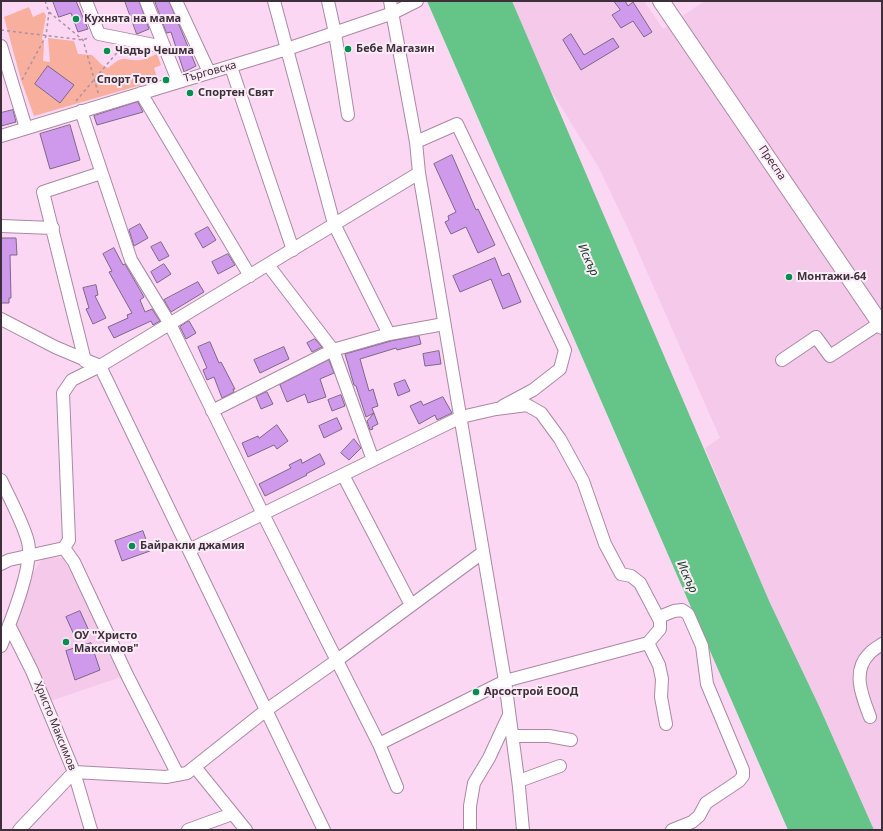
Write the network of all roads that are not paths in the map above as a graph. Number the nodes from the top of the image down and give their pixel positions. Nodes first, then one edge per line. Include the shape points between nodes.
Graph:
1 (86, 1) edge
2 (146, 1) edge
3 (176, 1) edge
4 (274, 1) edge
5 (328, 1) edge
6 (417, 1) edge
7 (661, 1) edge
8 (391, 7) edge
9 (336, 33) junction
10 (1, 46) edge
11 (164, 47) junction
12 (287, 49) junction
13 (231, 67) junction
14 (209, 72) junction
15 (178, 81) junction
16 (141, 93) junction
17 (81, 112) junction
18 (348, 114) dead end
19 (26, 128) junction
20 (1, 136) edge
21 (416, 142) junction
22 (101, 173) junction
23 (419, 173) junction
24 (334, 224) junction
25 (1, 226) edge
26 (53, 228) junction
27 (293, 250) junction
28 (268, 265) junction
29 (250, 276) junction
30 (1, 319) edge
31 (170, 324) junction
32 (444, 324) junction
33 (881, 324) edge
34 (389, 334) junction
35 (333, 350) junction
36 (85, 360) junction
37 (782, 360) dead end
38 (100, 366) junction
39 (496, 409) junction
40 (212, 411) junction
41 (461, 417) junction
42 (373, 460) junction
43 (343, 475) junction
44 (2, 487) edge
45 (263, 514) junction
46 (64, 548) junction
47 (189, 550) junction
48 (482, 553) junction
49 (28, 556) junction
50 (1, 564) edge
51 (411, 605) junction
52 (659, 617) junction
53 (10, 626) junction
54 (648, 643) junction
55 (882, 644) edge
56 (1, 646) edge
57 (336, 661) junction
58 (505, 681) junction
59 (265, 711) junction
60 (509, 715) junction
61 (870, 717) dead end
62 (666, 724) dead end
63 (513, 736) junction
64 (571, 740) dead end
65 (379, 744) junction
66 (560, 766) dead end
67 (195, 767) junction
68 (74, 772) junction
69 (178, 775) junction
70 (518, 781) junction
71 (397, 786) dead end
72 (232, 814) junction
73 (19, 830) edge
74 (91, 830) edge
75 (188, 830) edge
76 (246, 830) edge
77 (324, 830) edge
78 (470, 830) edge
79 (523, 830) edge
80 (672, 830) edge

1 - 11 street via 99,34
2 - 11 street
3 - 14 street
4 - 12 street
5 - 9 street
6 - 8 street, Търговска
7 - 33 main road, Преспа
8 - 9 street, Търговска
8 - 21 street
9 - 12 street, Търговска
9 - 18 street
10 - 19 street
11 - 15 street
12 - 13 street, Търговска
12 - 24 street
13 - 14 street, Търговска
13 - 27 street
14 - 15 street, Търговска
15 - 16 street, Търговска
16 - 17 street, Търговска
16 - 29 street
17 - 19 street, Търговска
17 - 22 street
19 - 20 street, Търговска
21 - 23 street
21 - 39 street via 457,124 565,350 560,369 533,390
22 - 26 street via 43,192
22 - 31 street via 131,260
23 - 24 street
23 - 32 street
24 - 27 street
24 - 34 street
25 - 26 street
26 - 36 street
27 - 28 street
28 - 29 street
28 - 35 street
29 - 31 street
30 - 36 street
31 - 38 street
31 - 40 street
32 - 34 street
32 - 41 street
33 - 37 street via 830,356 816,337
34 - 35 street
35 - 40 street
35 - 42 street
36 - 38 street
38 - 46 street via 72,380 64,393 69,540
38 - 47 street
39 - 41 street
39 - 52 street via 527,405 541,413 560,439 583,481 605,544 621,574 631,576 640,583
40 - 45 street
41 - 42 street
41 - 48 street
42 - 43 street
43 - 45 street
43 - 51 street
44 - 49 street via 28,543
45 - 47 street
45 - 57 street
46 - 49 street
46 - 69 street via 74,562
47 - 59 street
48 - 51 street
48 - 58 street
49 - 50 street
49 - 53 street via 23,587
51 - 57 street
52 - 54 street via 660,629
52 - 80 street via 682,610 688,614 702,646 707,684 743,770 743,776 739,781 706,803 699,816 692,822
53 - 56 street
53 - 68 street, Христо Максимов via 32,671
54 - 58 street
54 - 62 street via 662,679 661,697
55 - 61 street via 868,654 861,667 860,686
57 - 59 street
57 - 65 street
58 - 60 street
58 - 65 street
59 - 67 street
59 - 77 street
60 - 63 street
60 - 78 street via 474,783 470,806
63 - 64 street via 549,736
63 - 70 street
65 - 71 street
66 - 70 street
67 - 69 street
67 - 72 street
68 - 69 street via 166,777
68 - 73 street
68 - 74 street, Христо Максимов
70 - 79 street
72 - 75 street
72 - 76 street

